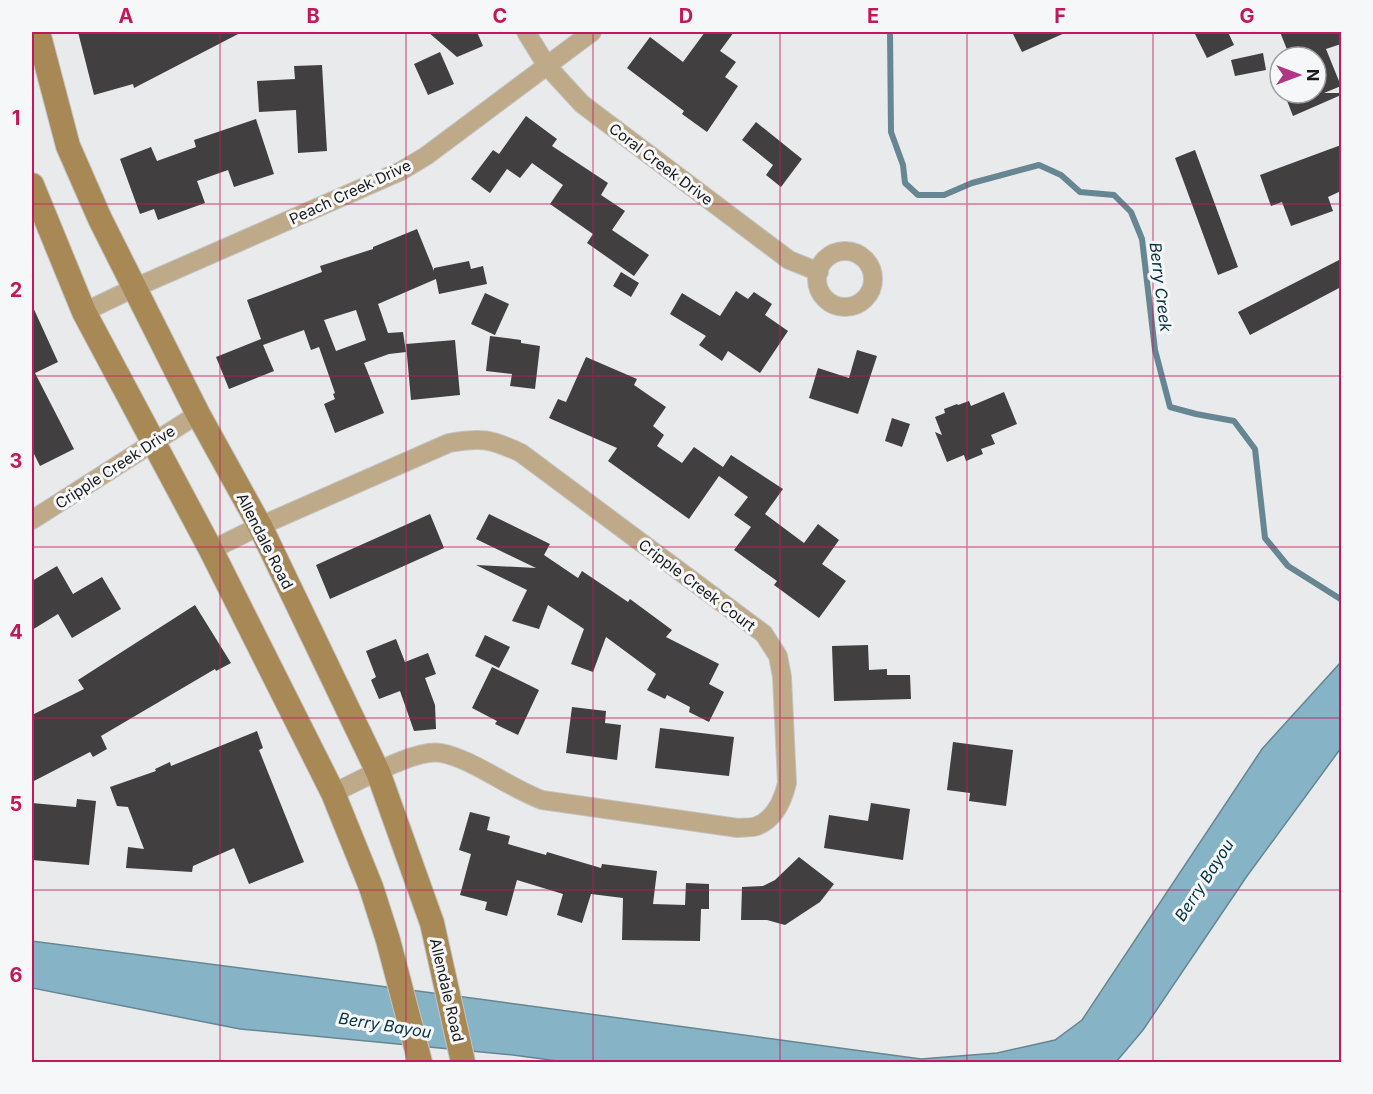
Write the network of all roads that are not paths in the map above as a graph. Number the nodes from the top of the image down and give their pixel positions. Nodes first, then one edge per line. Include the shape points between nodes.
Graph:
1 (38, 32) edge
2 (526, 32) edge
3 (592, 32) edge
4 (547, 66) junction
5 (32, 184) edge
6 (819, 272) dead end
7 (134, 288) junction
8 (84, 312) junction
9 (198, 414) junction
10 (153, 442) junction
11 (32, 520) edge
12 (260, 526) junction
13 (211, 550) junction
14 (378, 772) junction
15 (333, 793) junction
16 (420, 1062) edge
17 (463, 1062) edge

1 - 7 main road, Allendale Road via 68,146
2 - 4 street, Coral Creek Drive
3 - 4 street, Peach Creek Drive
4 - 6 street, Coral Creek Drive via 590,111 789,260
4 - 7 street, Peach Creek Drive via 401,171
5 - 8 main road
7 - 8 street, Peach Creek Drive
7 - 9 main road, Allendale Road
8 - 10 main road
9 - 10 street, Cripple Creek Drive
9 - 12 main road, Allendale Road
10 - 11 street, Cripple Creek Drive
10 - 13 main road
12 - 13 street, Cripple Creek Court
12 - 14 main road, Allendale Road
12 - 14 street, Cripple Creek Court via 449,443 470,439 495,441 521,453 764,634 778,656 787,783 774,813 757,826 738,828 542,800 440,752 424,753
13 - 15 main road
14 - 15 street, Cripple Creek Court
14 - 17 main road, Allendale Road via 432,922
15 - 16 main road via 371,887

